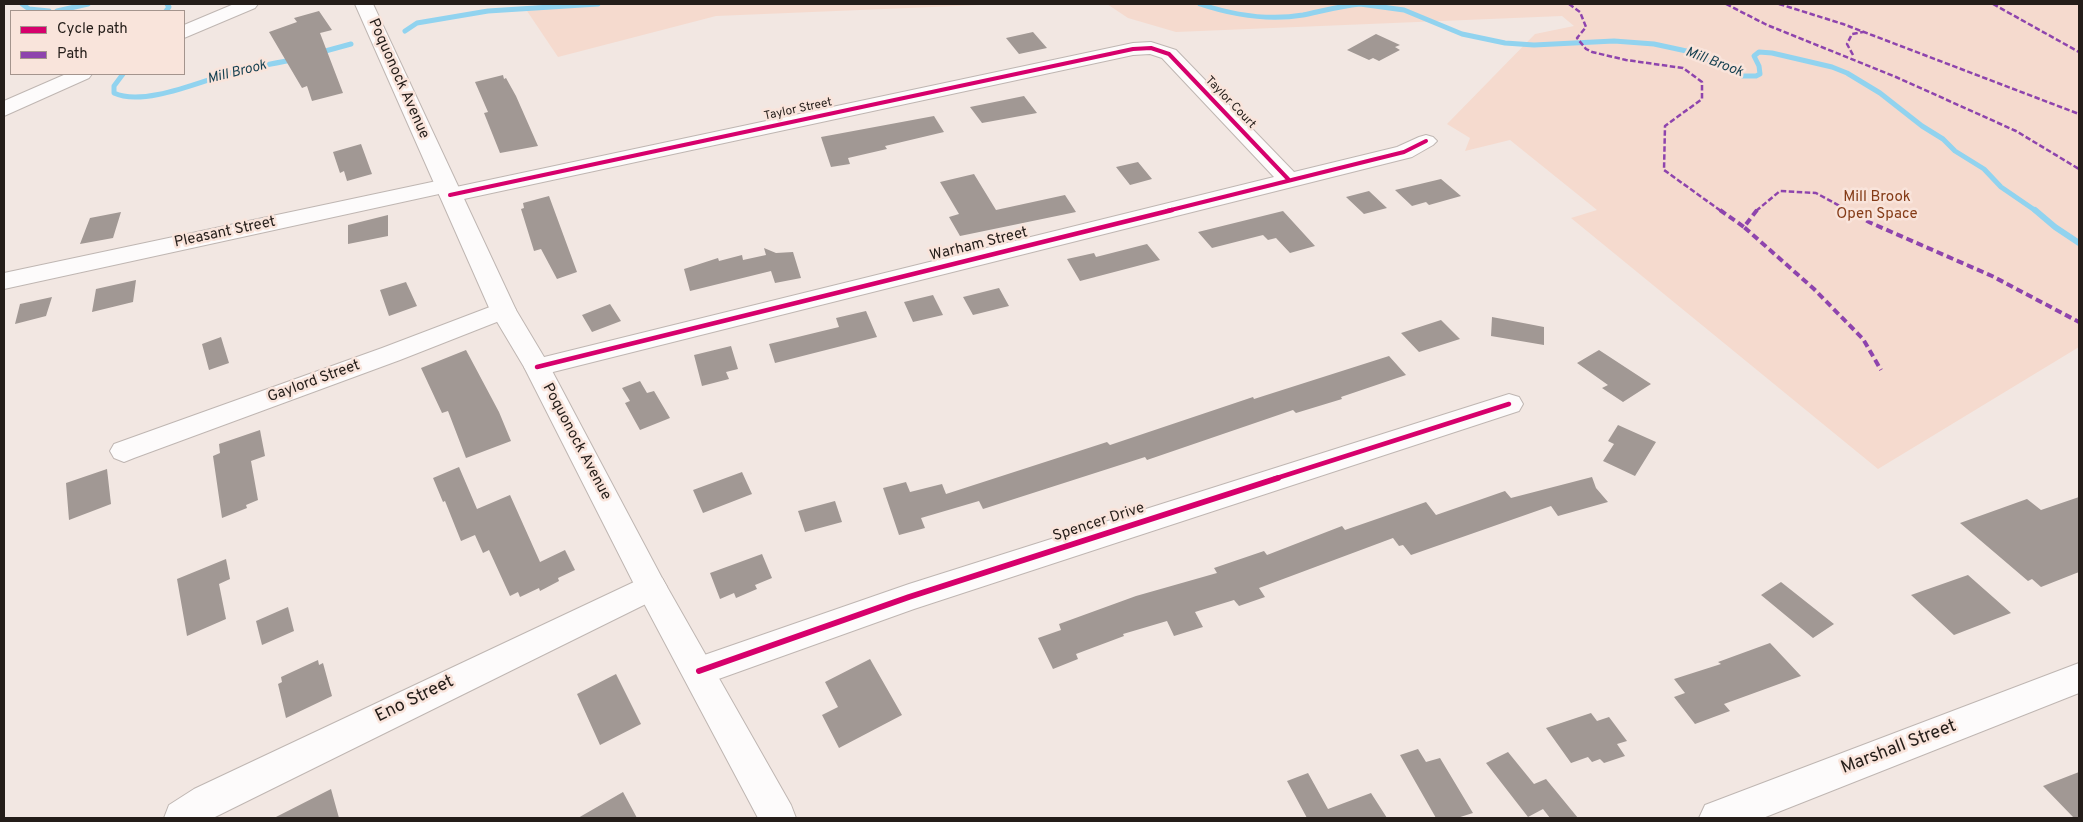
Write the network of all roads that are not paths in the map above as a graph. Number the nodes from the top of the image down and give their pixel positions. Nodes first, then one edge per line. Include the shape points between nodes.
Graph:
1 (249, 4) edge
2 (364, 4) edge
3 (185, 32) edge
4 (1151, 48) joint
5 (80, 75) edge
6 (4, 110) edge
7 (1426, 141) dead end
8 (1289, 180) junction
9 (448, 190) junction
10 (4, 280) edge
11 (503, 310) junction
12 (536, 367) junction
13 (1508, 404) dead end
14 (124, 451) dead end
15 (651, 587) junction
16 (699, 671) junction
17 (2079, 678) edge
18 (182, 818) edge
19 (778, 818) edge
20 (1718, 818) edge

1 - 3 street
2 - 9 street, Poquonock Avenue
4 - 8 street, Taylor Court via 1169,54
4 - 9 street, Taylor Street via 1133,49
5 - 6 street
7 - 8 street, Warham Street via 1404,152
8 - 12 street, Warham Street
9 - 10 street, Pleasant Street
9 - 11 street, Poquonock Avenue
11 - 12 street, Poquonock Avenue
11 - 14 street, Gaylord Street via 392,354
12 - 15 street, Poquonock Avenue
13 - 16 street, Spencer Drive via 909,597
15 - 16 street, Poquonock Avenue
15 - 18 street, Eno Street via 207,801
16 - 19 street, Poquonock Avenue
17 - 20 street, Marshall Street

